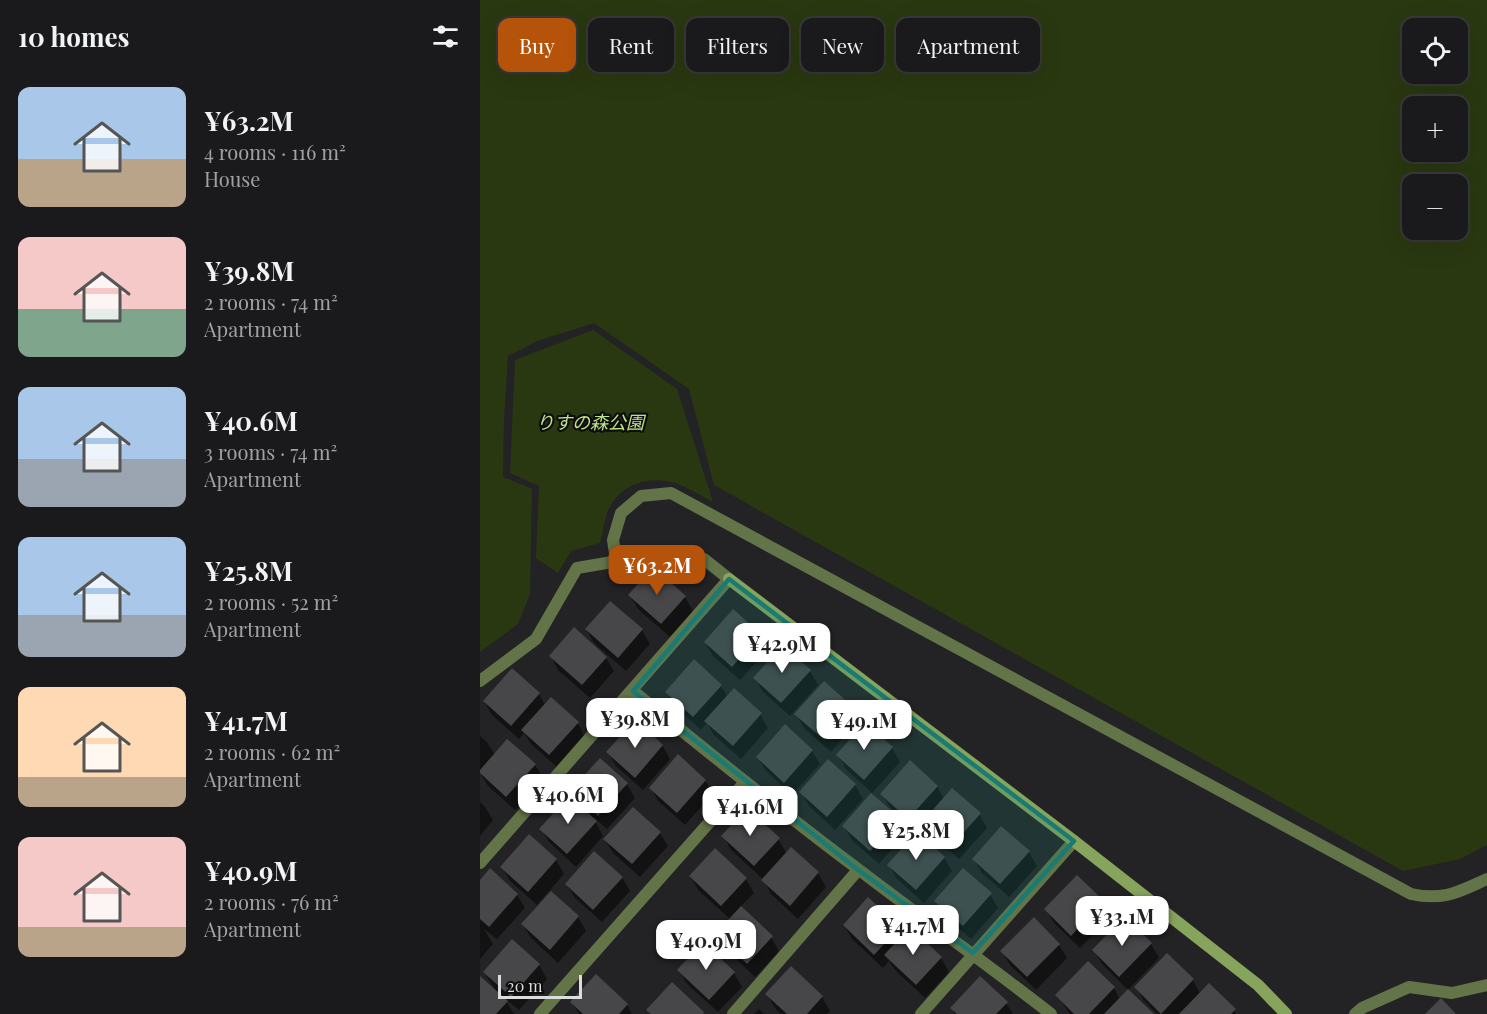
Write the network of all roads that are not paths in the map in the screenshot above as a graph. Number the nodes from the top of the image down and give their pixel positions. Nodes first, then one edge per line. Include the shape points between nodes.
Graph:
1 (616, 560) junction
2 (729, 579) junction
3 (480, 681) edge
4 (633, 691) junction
5 (745, 782) junction
6 (1074, 841) junction
7 (480, 864) edge
8 (858, 870) junction
9 (1487, 879) edge
10 (973, 953) junction
11 (1487, 985) edge
12 (540, 1014) edge
13 (733, 1014) edge
14 (921, 1014) edge
15 (1051, 1014) edge
16 (1286, 1014) edge
17 (1355, 1014) edge

1 - 2 street via 677,551 704,559
1 - 3 street via 577,568 536,639
1 - 9 street via 613,540 621,513 641,496 671,493 1411,894 1430,898 1451,895
2 - 4 street
2 - 6 street
4 - 5 street
4 - 7 street
5 - 8 street
5 - 12 street
6 - 10 street
6 - 16 street via 1258,986
8 - 10 street
8 - 13 street
10 - 14 street
10 - 15 street
11 - 17 street via 1452,993 1409,987

